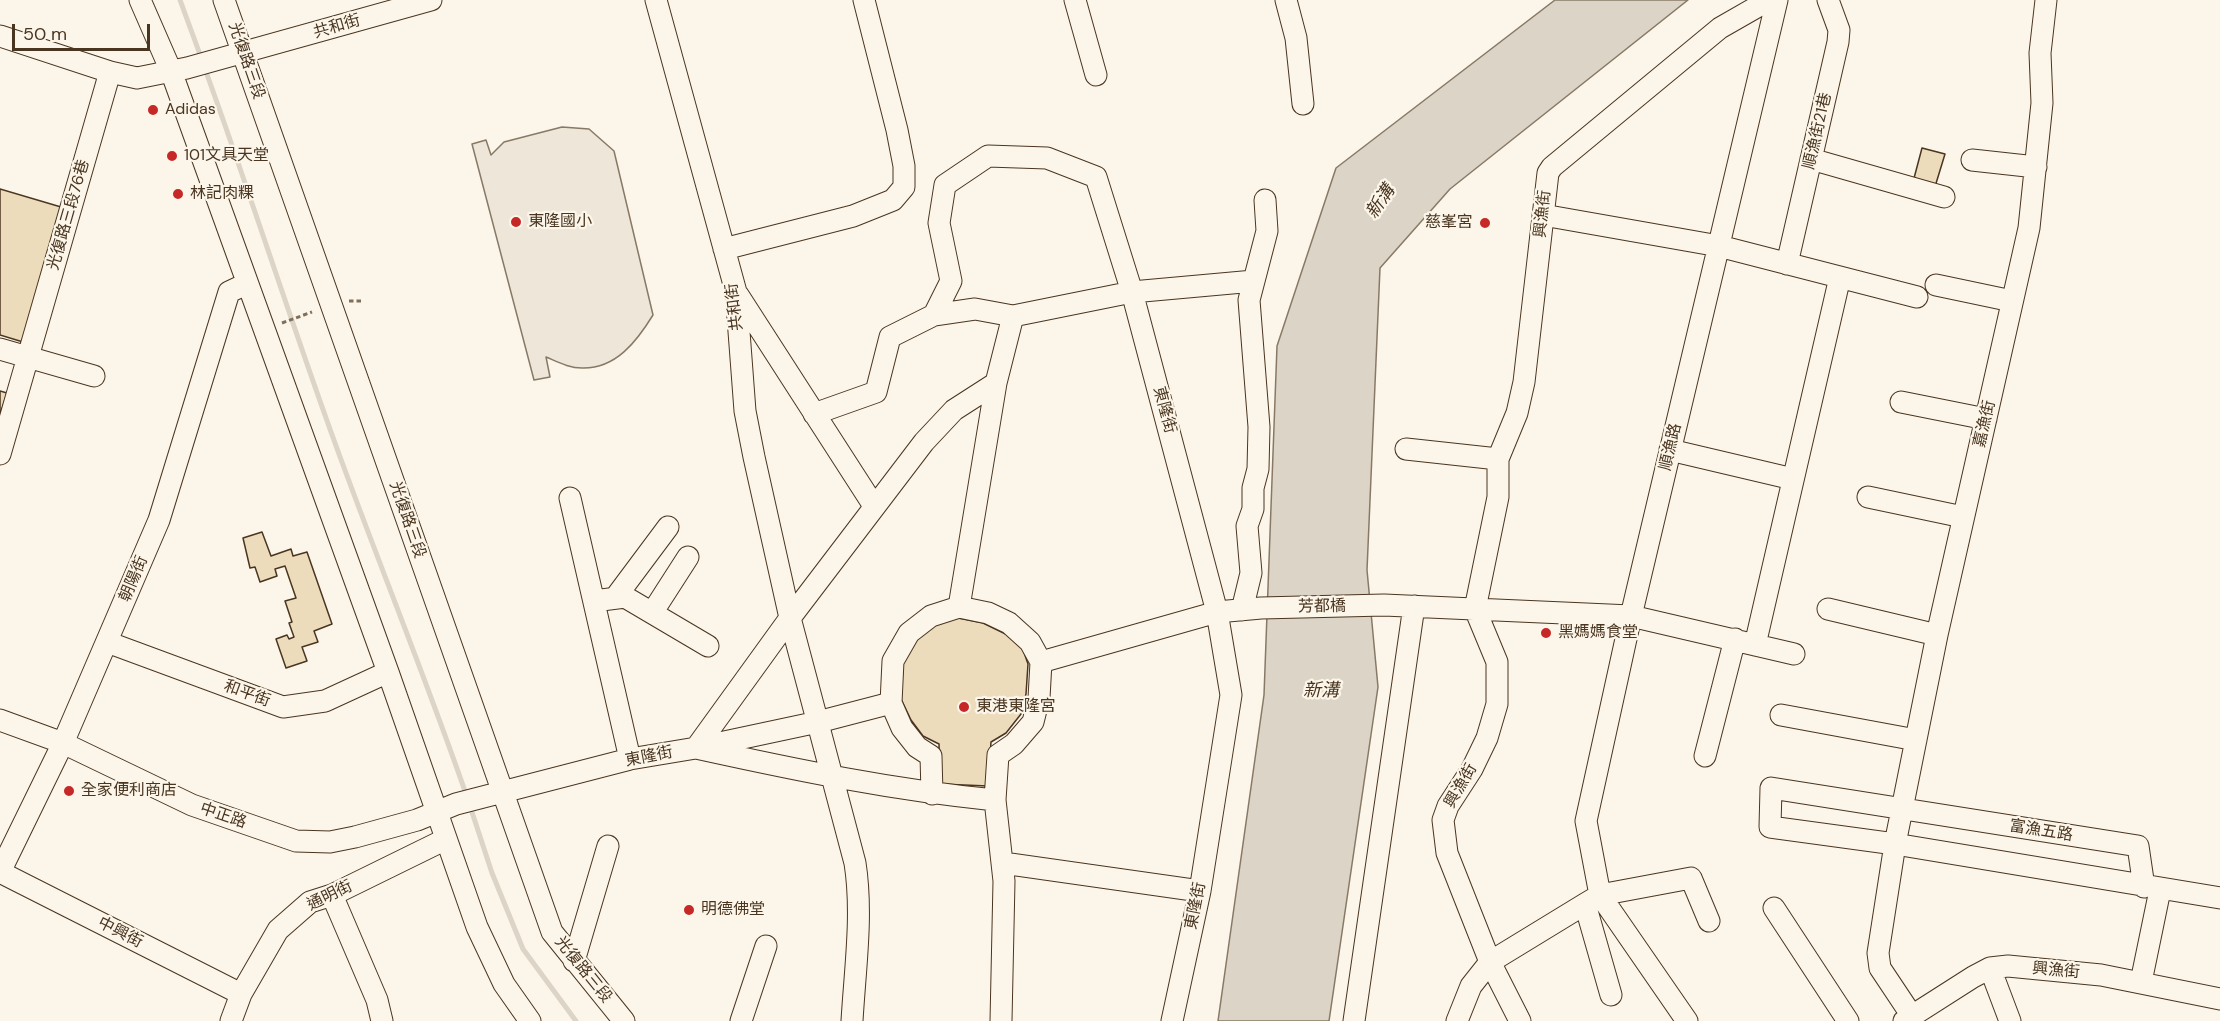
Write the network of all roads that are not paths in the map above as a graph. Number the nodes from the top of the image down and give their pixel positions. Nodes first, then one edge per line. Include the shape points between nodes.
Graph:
1 (140, 0) edge
2 (224, 0) edge
3 (431, 0) edge
4 (656, 0) edge
5 (864, 0) edge
6 (1075, 0) edge
7 (1286, 0) edge
8 (1769, 0) edge
9 (1777, 0) edge
10 (1828, 0) edge
11 (2046, 0) edge
12 (402, 4) edge
13 (0, 36) edge
14 (243, 53) junction
15 (179, 70) junction
16 (110, 72) junction
17 (1096, 75) dead end
18 (1303, 104) dead end
19 (1811, 159) junction
20 (1972, 160) dead end
21 (2036, 167) junction
22 (1944, 197) dead end
23 (1264, 200) dead end
24 (1543, 214) junction
25 (1719, 246) junction
26 (724, 249) junction
27 (1787, 264) junction
28 (1840, 277) junction
29 (1254, 281) junction
30 (246, 284) junction
31 (1936, 285) dead end
32 (736, 292) junction
33 (1132, 292) junction
34 (1917, 297) dead end
35 (2012, 301) junction
36 (934, 315) junction
37 (1013, 316) junction
38 (0, 349) edge
39 (27, 357) junction
40 (94, 376) dead end
41 (996, 383) junction
42 (1901, 402) dead end
43 (814, 414) junction
44 (1986, 419) junction
45 (1406, 449) dead end
46 (1670, 450) junction
47 (0, 454) edge
48 (1498, 459) junction
49 (1793, 479) junction
50 (1868, 497) dead end
51 (570, 498) dead end
52 (874, 506) junction
53 (1964, 517) junction
54 (668, 527) dead end
55 (688, 557) dead end
56 (615, 598) junction
57 (594, 601) junction
58 (1414, 606) junction
59 (959, 607) junction
60 (1252, 609) junction
61 (1475, 609) junction
62 (1828, 609) dead end
63 (1217, 612) junction
64 (652, 613) junction
65 (1631, 616) junction
66 (790, 618) junction
67 (1937, 635) junction
68 (107, 642) junction
69 (1745, 642) junction
70 (708, 646) dead end
71 (1794, 654) dead end
72 (1041, 662) junction
73 (388, 672) junction
74 (891, 703) junction
75 (1781, 715) dead end
76 (0, 720) edge
77 (818, 722) junction
78 (1916, 740) junction
79 (63, 743) junction
80 (696, 748) junction
81 (1705, 756) dead end
82 (630, 759) junction
83 (833, 778) junction
84 (503, 793) junction
85 (932, 794) junction
86 (995, 800) junction
87 (456, 804) joint
88 (1902, 809) junction
89 (436, 812) junction
90 (446, 839) junction
91 (1895, 844) junction
92 (608, 846) dead end
93 (1003, 863) junction
94 (0, 872) edge
95 (2152, 889) junction
96 (1200, 891) junction
97 (332, 895) junction
98 (2220, 898) edge
99 (1593, 899) junction
100 (1774, 908) dead end
101 (1709, 921) dead end
102 (766, 946) dead end
103 (574, 961) junction
104 (1490, 962) junction
105 (1990, 968) junction
106 (2141, 982) junction
107 (241, 994) junction
108 (1611, 995) dead end
109 (2220, 999) edge
110 (1908, 1018) edge
111 (231, 1021) edge
112 (382, 1021) edge
113 (530, 1021) edge
114 (624, 1021) edge
115 (741, 1021) edge
116 (852, 1021) edge
117 (1001, 1021) edge
118 (1172, 1021) edge
119 (1354, 1021) edge
120 (1457, 1021) edge
121 (1520, 1021) edge
122 (1687, 1021) edge
123 (1848, 1021) edge
124 (2010, 1021) edge

1 - 15 street
2 - 14 street, 光復路三段
3 - 12 street, 共和街
4 - 26 street, 共和街
5 - 26 street via 899,139 904,187 893,200 853,216
6 - 17 street
7 - 18 street via 1296,38
8 - 24 street, 興漁街 via 1720,28 1552,166
9 - 25 street, 順漁路
10 - 19 street, 順漁街21巷 via 1839,30 1838,42
11 - 21 street, 嘉漁街
12 - 14 street, 共和街
13 - 16 street
14 - 15 street, 共和街
14 - 84 street, 光復路三段
15 - 16 street via 137,78
15 - 30 street
16 - 39 street, 光復路三段76巷
19 - 22 street
19 - 27 street, 順漁街21巷
20 - 21 street
21 - 35 street, 嘉漁街 via 2029,228
23 - 29 street via 1267,231
24 - 25 street
24 - 48 street, 興漁街 via 1524,382 1517,413
25 - 27 street
25 - 46 street, 順漁路
26 - 32 street, 共和街
27 - 28 street
28 - 34 street
28 - 49 street
29 - 33 street
29 - 60 street via 1249,300 1259,427 1258,469 1247,526
30 - 68 street, 朝陽街 via 229,292 159,520
30 - 73 street
31 - 35 street
32 - 43 street
32 - 66 street, 共和街 via 745,411
33 - 36 street, 東隆街 via 1096,177 1047,158 988,156 945,185 939,223 951,281
33 - 37 street
33 - 63 street, 東隆街
35 - 44 street, 嘉漁街
36 - 37 street via 975,309
36 - 43 street via 890,337 876,392
37 - 41 street
38 - 39 street
39 - 40 street
39 - 47 street, 光復路三段76巷
41 - 52 street via 954,410
41 - 59 street
42 - 44 street
43 - 52 street
44 - 53 street, 嘉漁街
45 - 48 street
46 - 49 street
46 - 65 street, 順漁路
48 - 61 street via 1498,497
49 - 69 street
50 - 53 street
51 - 57 street
52 - 66 street
53 - 67 street, 嘉漁街
54 - 56 street
55 - 64 street
56 - 57 street
56 - 64 street via 625,597
57 - 82 street
58 - 60 street, 芳都橋
58 - 61 street
58 - 119 street
59 - 72 street via 988,613 1009,623 1030,642
59 - 74 street via 931,616 909,633 893,661
60 - 63 street, 芳都橋
61 - 65 street
61 - 104 street, 興漁街 via 1497,662 1497,704 1487,738 1443,819 1447,853
62 - 67 street
63 - 72 street
63 - 96 street, 東隆街 via 1231,695
64 - 70 street
65 - 69 street
65 - 99 street, 順漁路 via 1586,821
66 - 77 street, 共和街
66 - 80 street
67 - 78 street, 嘉漁街
68 - 73 street, 和平街 via 283,707 325,701
68 - 79 street, 朝陽街
69 - 71 street
69 - 81 street
72 - 86 street via 1039,698 1032,722 1014,744 998,755
73 - 89 street
74 - 77 street, 東隆街
74 - 85 street via 902,728 917,747 931,756
75 - 78 street
76 - 79 street, 中正路
77 - 80 street, 東隆街
77 - 83 street
78 - 88 street, 嘉漁街
79 - 89 street, 中正路 via 192,806 296,841 330,842 355,837
79 - 94 street, 朝陽街
80 - 82 street, 東隆街
80 - 83 street
82 - 84 street, 東隆街
83 - 85 street
83 - 116 street via 857,879
84 - 87 street, 東隆街
84 - 103 street, 光復路三段 via 552,932
85 - 86 street
86 - 93 street
87 - 89 street, 中正路
88 - 91 street, 嘉漁街
88 - 91 street via 1771,788 1770,827
88 - 95 street, 富漁五路 via 2138,846
89 - 90 street
90 - 97 street, 通明街
90 - 113 street via 482,937 504,984
91 - 95 street
91 - 110 street, 嘉漁街 via 1878,953 1880,968
92 - 103 street
93 - 96 street
93 - 117 street
94 - 107 street, 中興街
95 - 98 street
95 - 106 street
96 - 118 street, 東隆街
97 - 107 street, 通明街 via 310,902 278,930
97 - 112 street via 377,1000
99 - 101 street via 1691,878
99 - 104 street
99 - 108 street, 順漁路
99 - 122 street
100 - 123 street
102 - 115 street
103 - 114 street, 光復路三段
104 - 120 street via 1471,986
104 - 121 street, 興漁街
105 - 106 street, 興漁街 via 2008,966
105 - 110 street, 興漁街
105 - 124 street
106 - 109 street, 興漁街
107 - 111 street, 通明街

